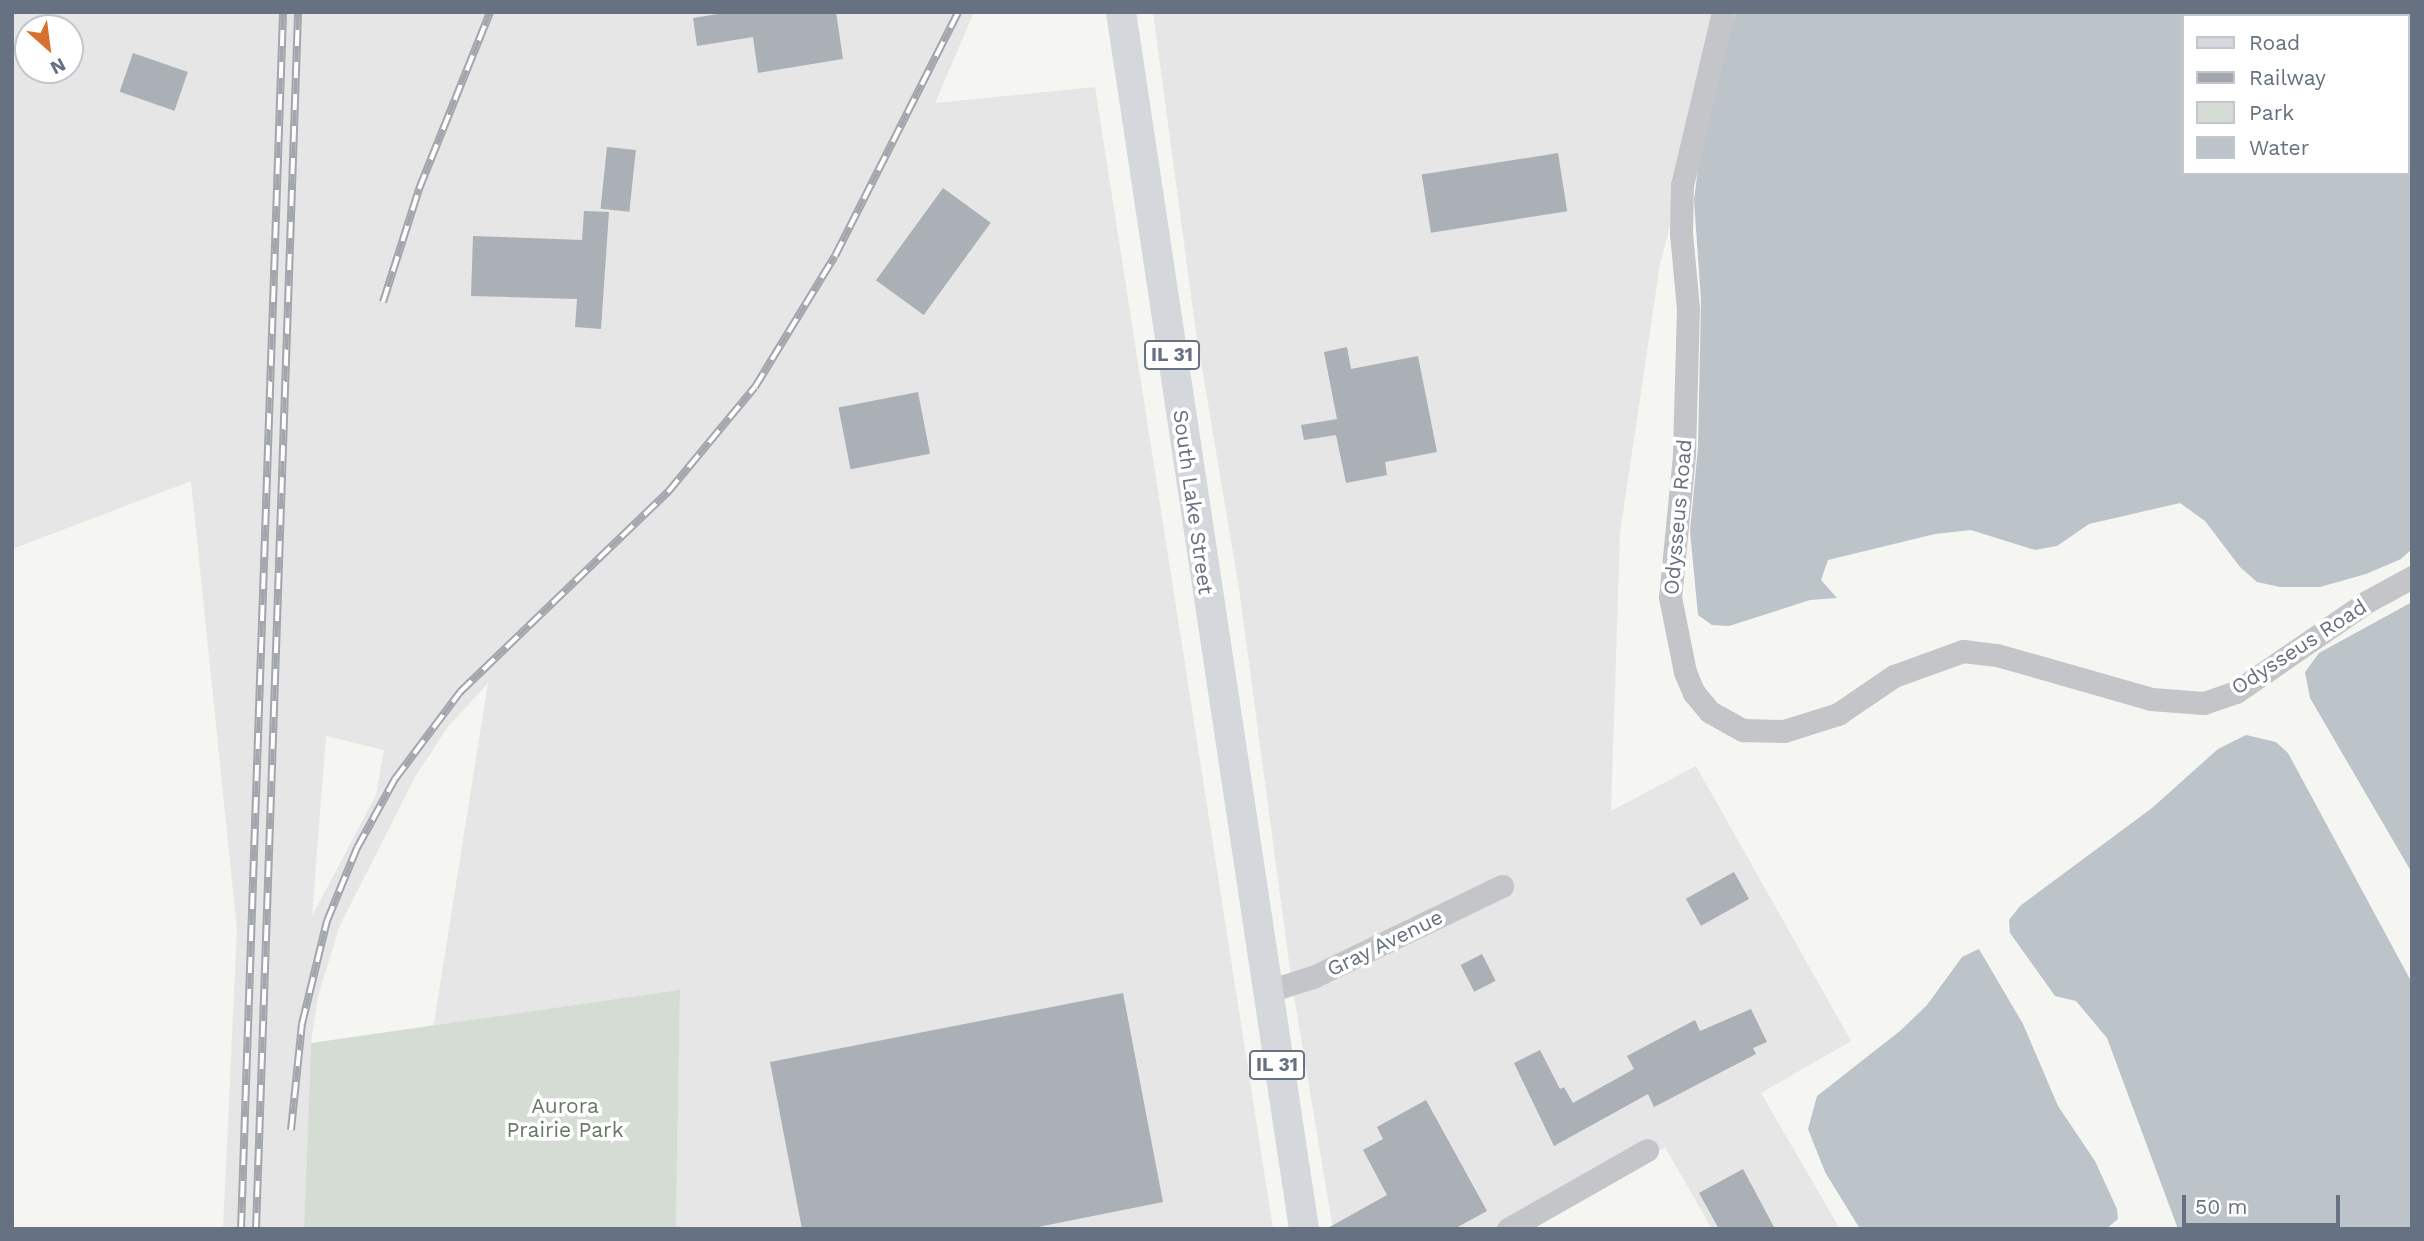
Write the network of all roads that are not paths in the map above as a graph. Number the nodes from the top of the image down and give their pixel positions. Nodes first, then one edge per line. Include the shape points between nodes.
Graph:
1 (1121, 12) edge
2 (1723, 12) edge
3 (2412, 578) edge
4 (1502, 886) dead end
5 (1265, 992) junction
6 (1647, 1150) dead end
7 (1304, 1229) edge
8 (1508, 1229) edge

1 - 5 main road, South Lake Street / IL 31
2 - 3 street, Odysseus Road via 1682,185 1688,308 1685,456 1670,597 1685,672 1710,712 1744,730 1784,732 1838,714 1894,676 1963,652 1997,655 2151,699 2204,702 2236,692 2368,601
4 - 5 street, Gray Avenue via 1313,977
5 - 7 main road, IL 31
6 - 8 street

